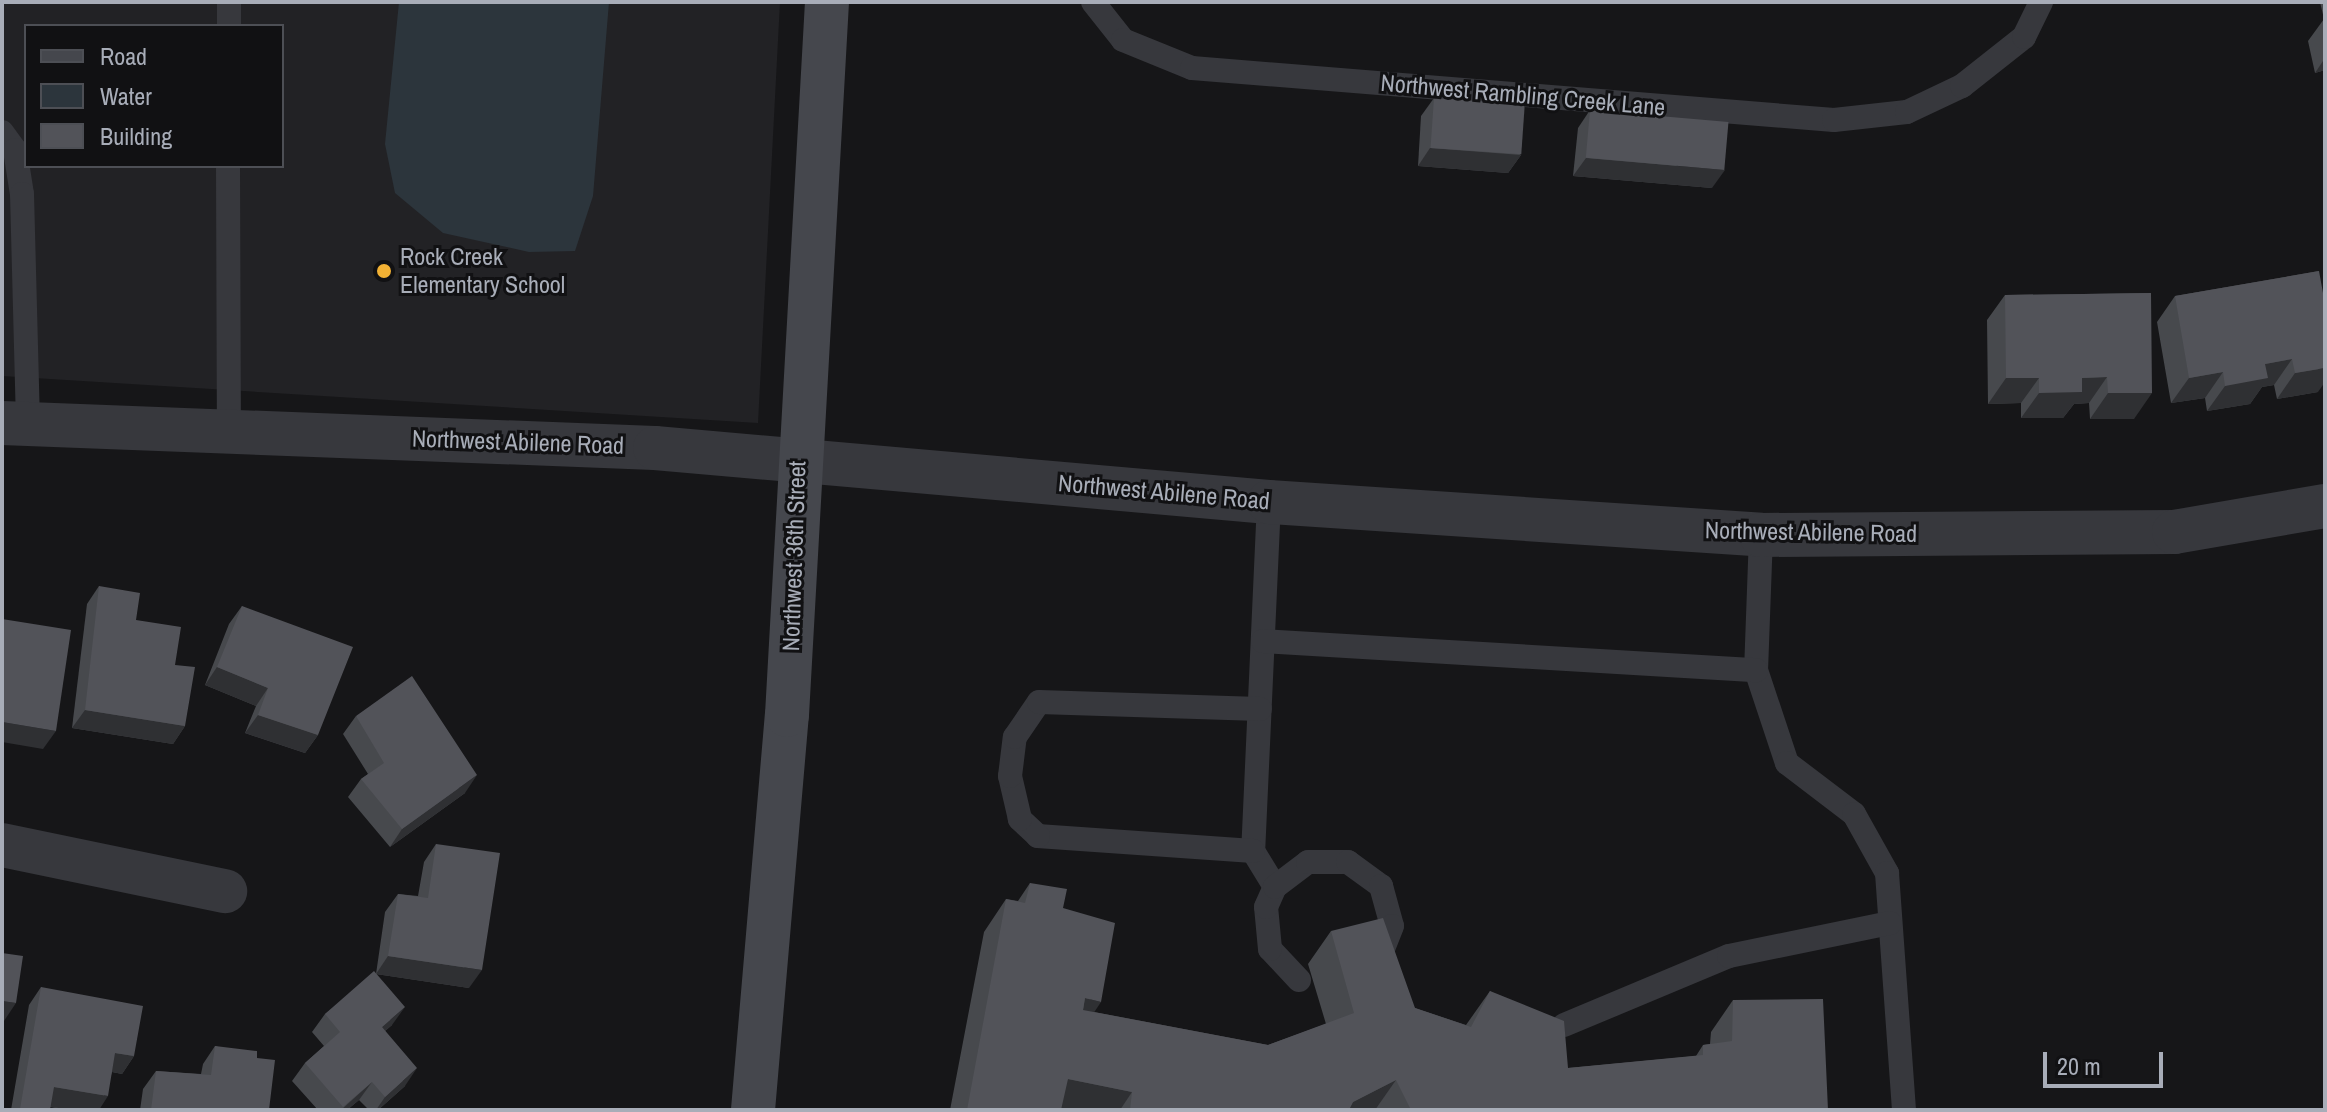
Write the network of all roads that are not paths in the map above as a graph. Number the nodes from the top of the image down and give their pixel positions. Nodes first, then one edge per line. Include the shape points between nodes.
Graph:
1 (229, 2) edge
2 (827, 2) edge
3 (2041, 2) edge
4 (1095, 6) edge
5 (229, 24) edge
6 (2, 132) edge
7 (228, 168) edge
8 (15, 423) edge
9 (229, 431) junction
10 (797, 460) junction
11 (1269, 502) junction
12 (2325, 506) edge
13 (1761, 535) junction
14 (1263, 641) junction
15 (1756, 670) junction
16 (1260, 709) junction
17 (2, 845) edge
18 (1253, 851) junction
19 (1275, 887) junction
20 (225, 891) dead end
21 (1890, 923) junction
22 (1377, 964) edge
23 (1299, 980) dead end
24 (1564, 1025) edge
25 (753, 1110) edge
26 (1904, 1110) edge

1 - 5 lane
2 - 10 main road, Northwest 36th Street
3 - 4 lane, Northwest Rambling Creek Lane via 2024,37 1962,86 1907,112 1834,120 1208,69 1123,40
6 - 8 lane via 15,150 22,194
7 - 9 lane
8 - 9 street, Northwest Abilene Road
9 - 10 street, Northwest Abilene Road
10 - 11 street, Northwest Abilene Road
10 - 25 main road, Northwest 36th Street via 787,715
11 - 13 street, Northwest Abilene Road
11 - 14 lane
12 - 13 street, Northwest Abilene Road via 2174,532
13 - 15 lane
14 - 15 lane
14 - 16 lane
15 - 21 lane via 1787,763 1854,814 1887,873
16 - 18 lane
16 - 18 lane via 1039,702 1015,737 1010,776 1020,819 1038,836
17 - 20 street
18 - 19 lane
19 - 22 lane via 1299,867 1327,859 1366,871 1391,915
19 - 23 lane via 1266,907 1270,949
21 - 24 lane via 1729,956
21 - 26 lane

